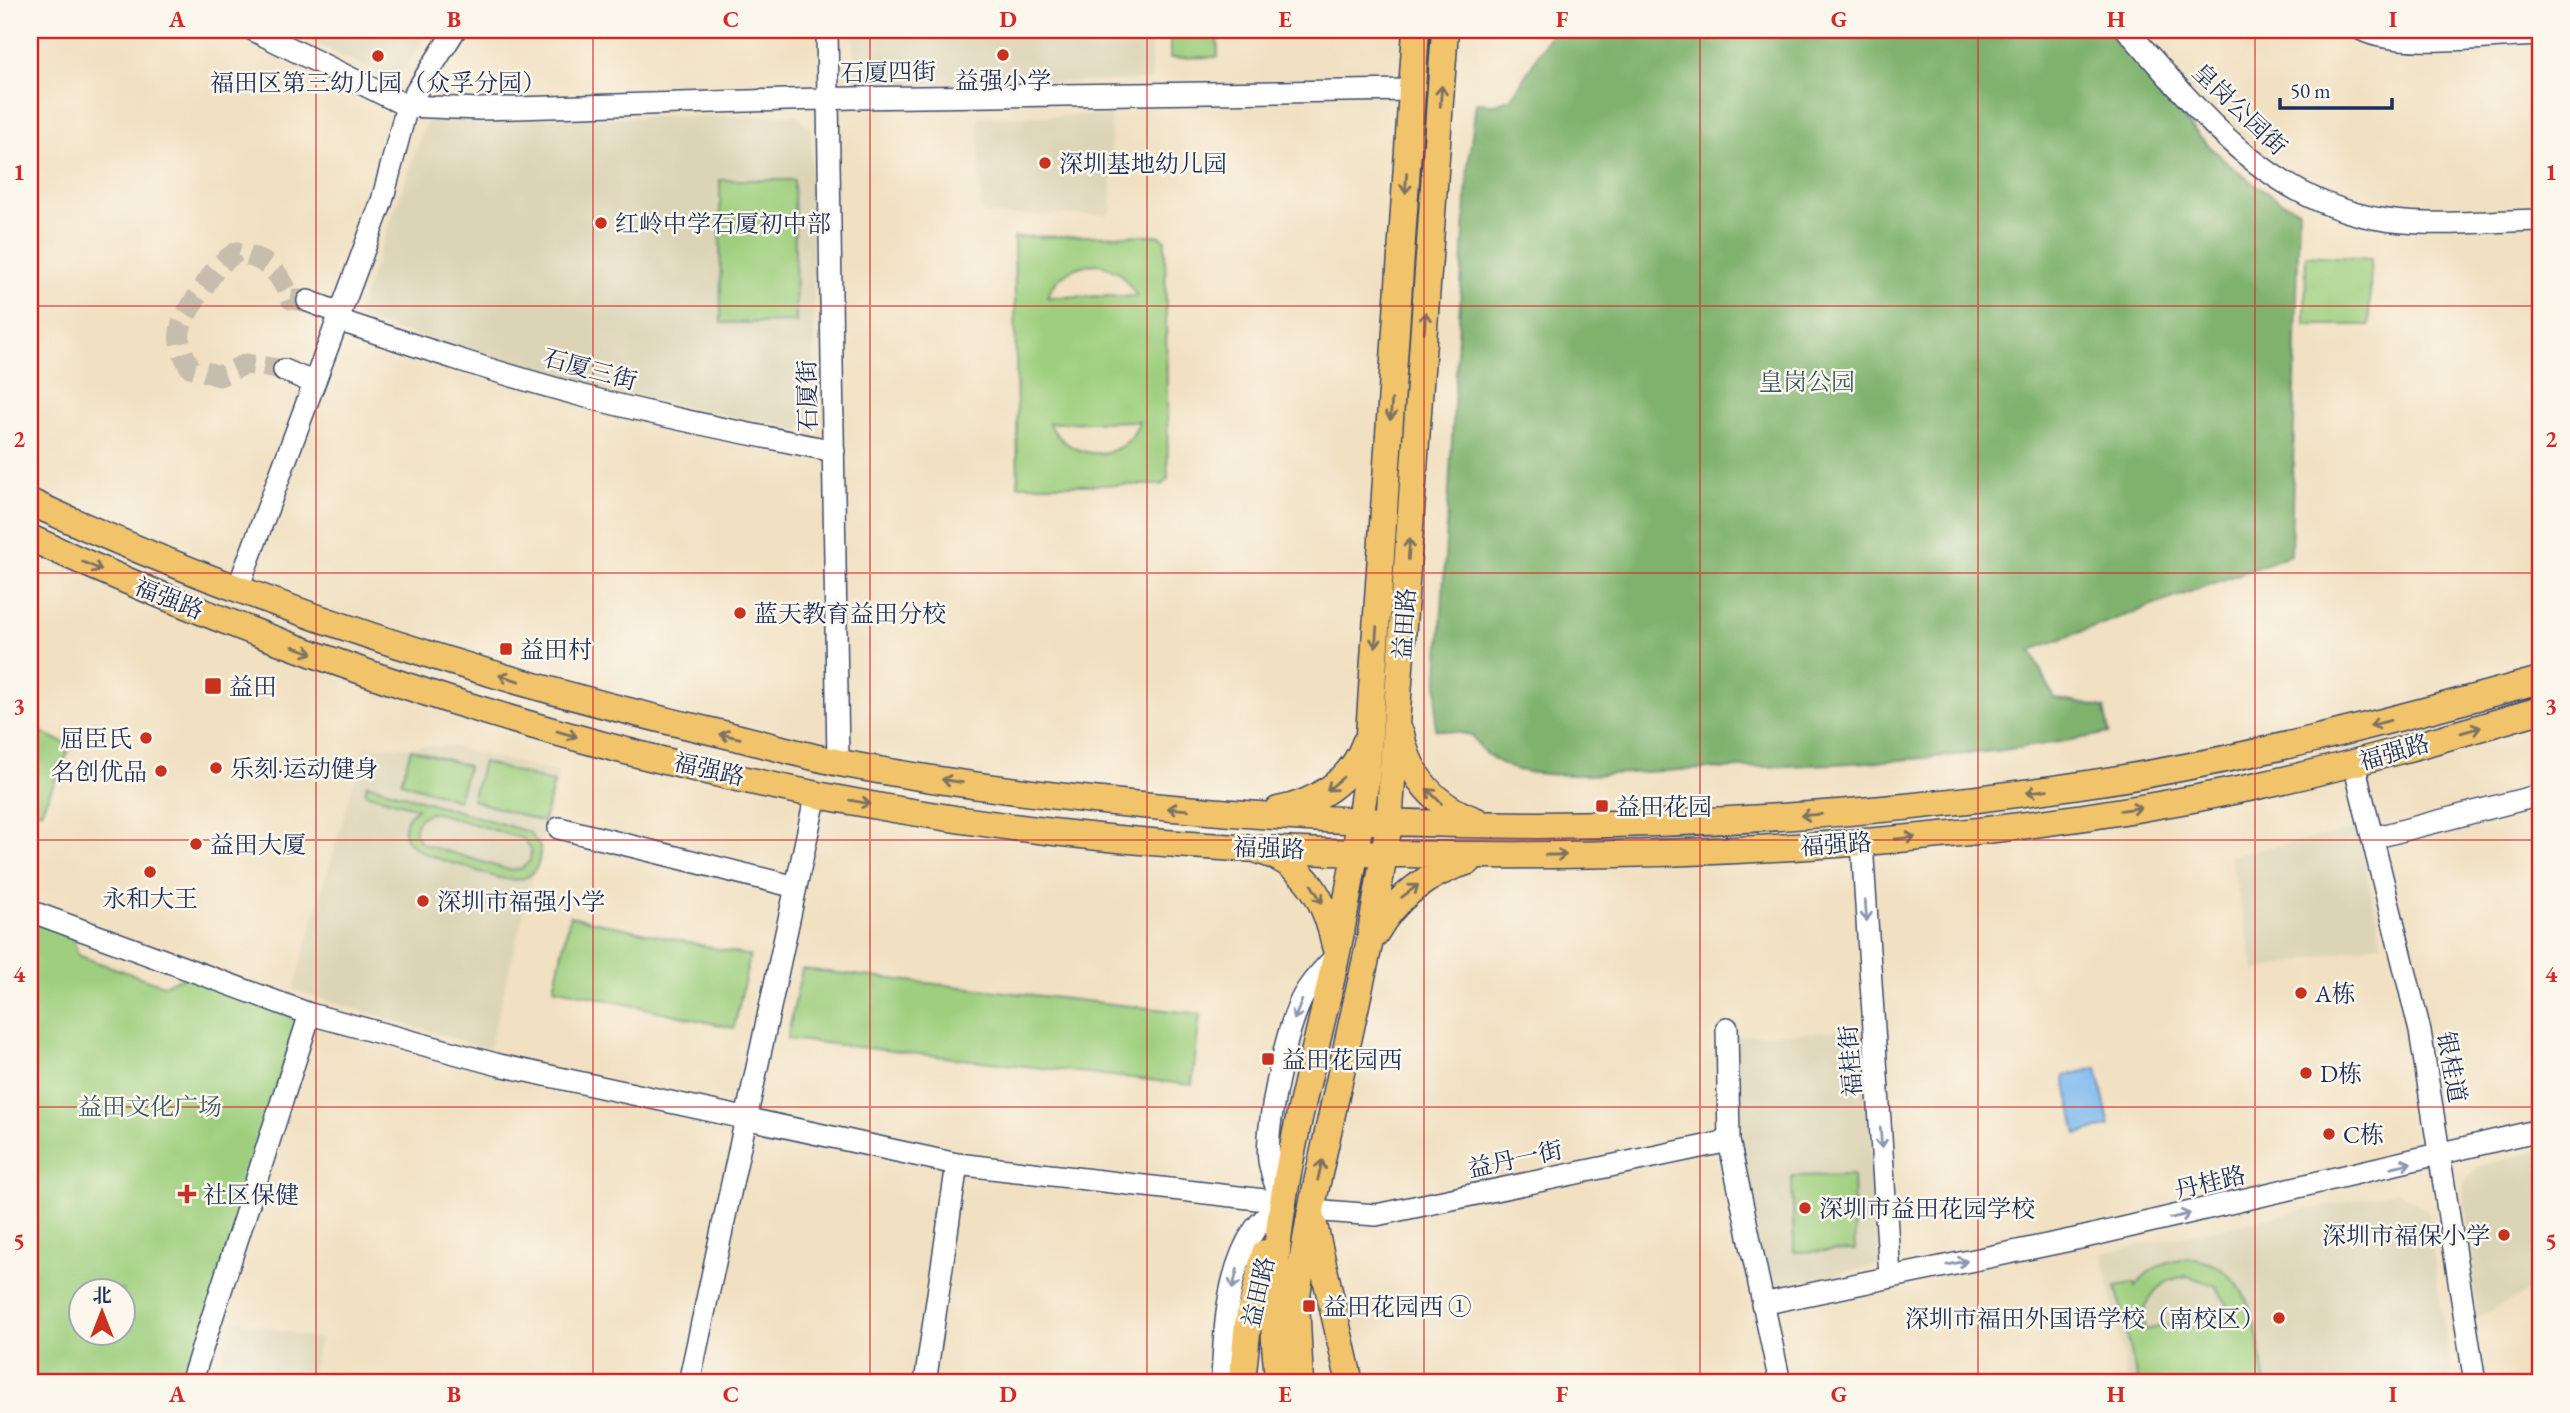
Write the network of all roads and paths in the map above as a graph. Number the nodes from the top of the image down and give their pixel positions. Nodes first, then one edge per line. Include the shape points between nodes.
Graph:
1 (253, 30) edge
2 (455, 30) edge
3 (827, 30) edge
4 (1416, 30) edge
5 (1445, 30) edge
6 (2127, 30) edge
7 (2362, 30) edge
8 (2540, 35) edge
9 (1412, 90) junction
10 (828, 99) junction
11 (407, 106) junction
12 (2540, 220) edge
13 (308, 301) tunnel mouth
14 (339, 316) junction
15 (285, 370) tunnel mouth
16 (314, 383) junction
17 (834, 451) junction
18 (30, 502) edge
19 (30, 538) edge
20 (237, 587) junction
21 (2540, 680) edge
22 (2540, 710) edge
23 (1397, 715) junction
24 (1370, 728) junction
25 (838, 762) junction
26 (2354, 764) junction
27 (816, 794) junction
28 (2540, 795) edge
29 (1246, 815) junction
30 (1360, 822) junction
31 (1389, 824) junction
32 (1493, 827) junction
33 (559, 828) dead end
34 (2373, 838) junction
35 (1862, 842) junction
36 (1241, 847) junction
37 (1356, 852) junction
38 (1385, 853) junction
39 (1487, 855) junction
40 (796, 887) junction
41 (30, 911) edge
42 (1369, 945) junction
43 (1337, 955) junction
44 (310, 1014) junction
45 (1727, 1028) dead end
46 (746, 1120) junction
47 (2540, 1130) edge
48 (1729, 1141) junction
49 (2439, 1156) junction
50 (957, 1164) junction
51 (1282, 1202) junction
52 (1311, 1210) junction
53 (1890, 1276) junction
54 (1762, 1304) junction
55 (191, 1383) edge
56 (689, 1383) edge
57 (925, 1383) edge
58 (1222, 1383) edge
59 (1242, 1383) edge
60 (1279, 1383) edge
61 (1300, 1383) edge
62 (1350, 1383) edge
63 (1780, 1383) edge
64 (2475, 1383) edge

1 - 11 street
2 - 11 street
3 - 10 street, 石厦街
4 - 9 main road, 益田路
23 -> 5 main road, 益田路
6 - 12 street, 皇岗公园街 via 2234,148 2306,196 2344,211 2387,220
7 - 8 street via 2402,39
9 - 10 street, 石厦四街
9 -> 24 main road, 益田路
10 - 11 street, 石厦四街 via 480,109
10 - 17 street, 石厦街
11 - 14 street via 382,201
13 - 14 street, 石厦三街
14 - 16 street
14 - 17 street, 石厦三街 via 459,360 583,396
15 - 16 street
16 - 20 street
17 - 25 street, 石厦街
18 - 20 main road, 福强路
19 -> 27 main road, 福强路 via 197,610 392,682 587,740
25 -> 20 main road, 福强路 via 543,688 387,642
21 -> 32 main road, 福强路 via 2302,744 2090,784 1858,812
26 -> 22 main road, 福强路
23 - 31 main road, 益田路
32 -> 23 main road via 1447,810 1427,791 1403,746
24 -> 29 main road via 1361,754 1333,788 1311,800
24 - 30 main road, 益田路
29 -> 25 main road, 福强路 via 1070,797
26 - 34 street, 银桂道
35 -> 26 main road, 福强路 via 2144,807
27 -> 36 main road, 福强路 via 1028,829
27 - 40 street
28 - 34 street
29 - 30 main road, 福强路
30 - 31 main road, 福强路
30 - 37 main road, 益田路
31 - 32 main road, 福强路
31 - 38 main road, 益田路
33 - 40 street
34 - 49 street, 银桂道 via 2413,999
39 -> 35 main road, 福强路 via 1721,852
35 -> 53 street, 福桂街
36 - 37 main road, 福强路
36 -> 43 main road via 1280,858 1313,886 1324,905
37 - 38 main road, 福强路
37 - 43 main road, 益田路
38 - 39 main road, 福强路
38 - 42 main road, 益田路
42 -> 39 main road via 1382,920 1415,887 1439,872
40 - 46 street
41 - 44 street
52 -> 42 main road, 益田路
43 -> 51 main road, 益田路
44 - 46 street via 499,1065
44 - 55 street
45 - 48 street
46 - 50 street
46 - 56 street
47 - 49 street, 丹桂路
48 - 52 street, 益丹一街 via 1376,1215
48 - 54 street
53 -> 49 street, 丹桂路 via 2085,1237
49 - 64 street, 银桂道
50 - 51 street
50 - 57 street
51 -> 58 street via 1255,1228 1241,1257 1228,1317
51 - 59 main road, 益田路 via 1248,1323
51 - 60 main road, 益田路 via 1275,1274
52 - 61 main road, 益田路 via 1296,1301
52 - 62 main road, 益田路
53 - 54 street, 丹桂路
54 - 63 street

